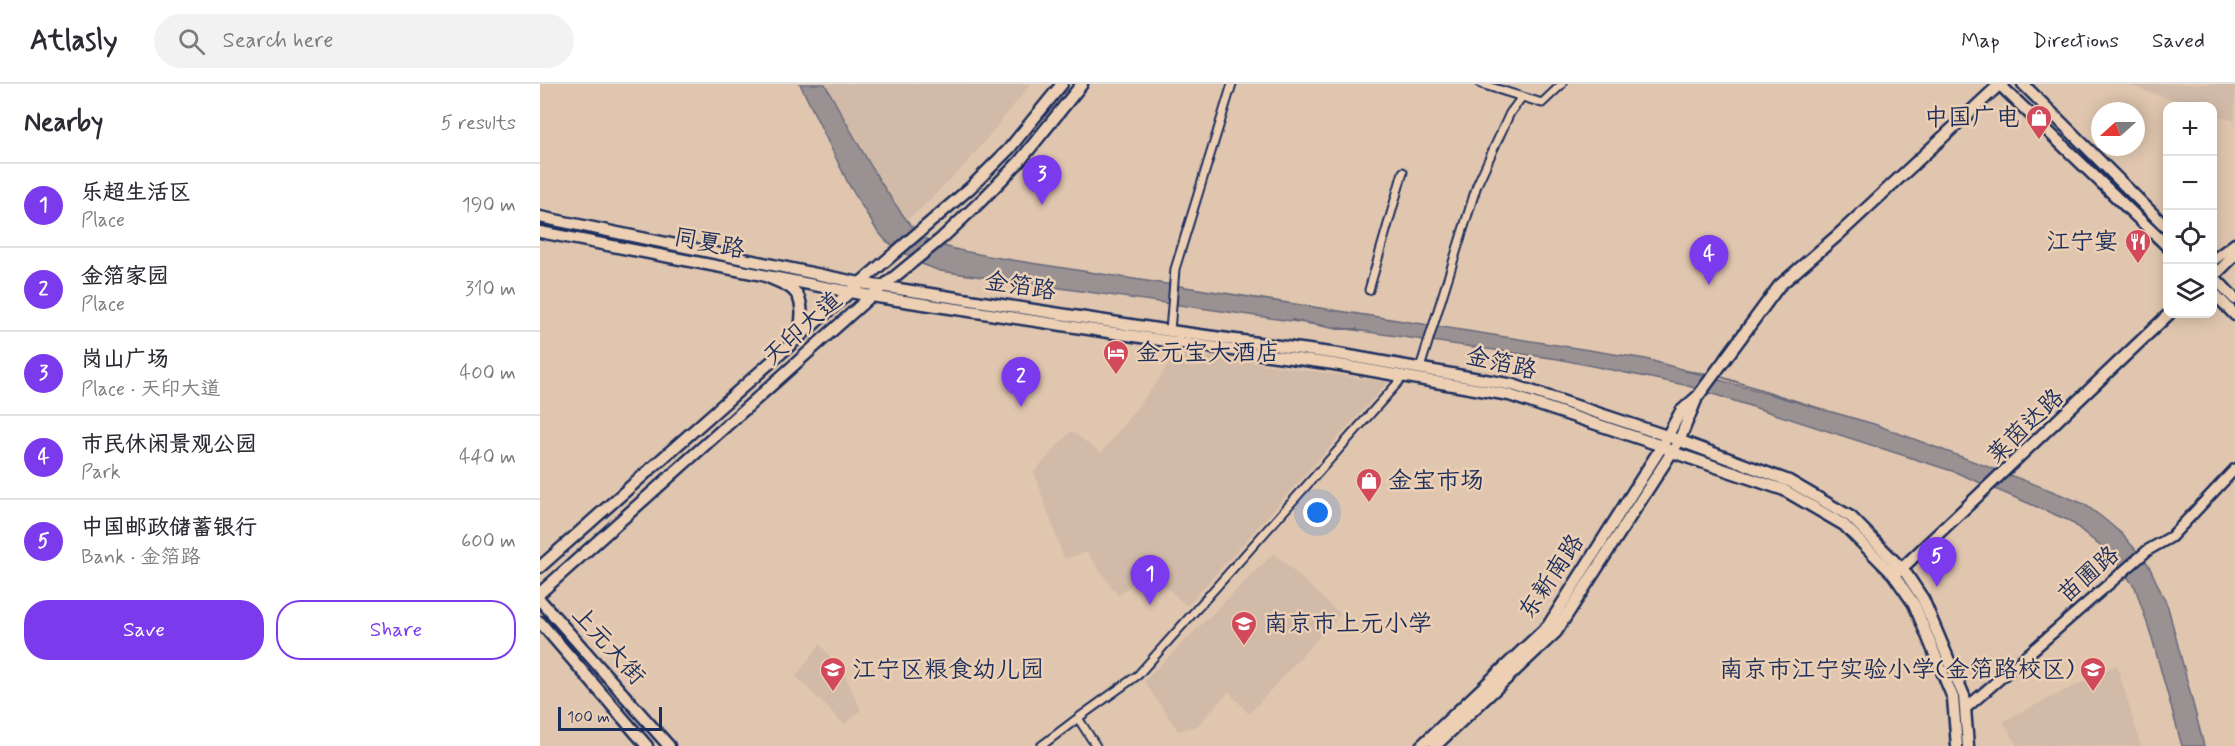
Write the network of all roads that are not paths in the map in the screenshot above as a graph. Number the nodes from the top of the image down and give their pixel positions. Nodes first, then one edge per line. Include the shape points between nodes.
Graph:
1 (1062, 84) edge
2 (1082, 84) edge
3 (1232, 84) edge
4 (1481, 84) edge
5 (1562, 84) edge
6 (1999, 84) edge
7 (2023, 84) edge
8 (1522, 97) junction
9 (1403, 172) dead end
10 (540, 217) edge
11 (2163, 224) edge
12 (540, 232) edge
13 (2163, 242) edge
14 (2235, 244) edge
15 (2235, 255) edge
16 (2217, 257) edge
17 (2217, 272) edge
18 (765, 276) junction
19 (2217, 280) edge
20 (860, 283) junction
21 (882, 286) junction
22 (1369, 290) dead end
23 (850, 292) junction
24 (871, 296) junction
25 (2217, 296) edge
26 (2235, 299) edge
27 (2235, 315) edge
28 (2165, 318) edge
29 (2173, 318) edge
30 (1170, 331) junction
31 (795, 341) junction
32 (1420, 368) junction
33 (1404, 376) junction
34 (1698, 396) junction
35 (1679, 441) junction
36 (1667, 445) junction
37 (2022, 456) junction
38 (2235, 469) edge
39 (540, 567) edge
40 (1900, 572) junction
41 (540, 593) edge
42 (540, 600) edge
43 (540, 622) edge
44 (1965, 709) junction
45 (1078, 718) junction
46 (647, 746) edge
47 (669, 746) edge
48 (1041, 746) edge
49 (1096, 746) edge
50 (1421, 746) edge
51 (1435, 746) edge
52 (1957, 746) edge
53 (1968, 746) edge

1 - 20 main road, 天印大道 via 1009,149 970,188
2 - 21 main road, 天印大道 via 1019,162 981,201
3 - 30 street via 1175,270
4 - 8 street
5 - 8 street via 1542,103
6 - 13 main road
6 - 34 main road via 1779,286
7 - 11 main road
8 - 32 street via 1510,113 1477,185
9 - 22 street
10 - 20 main road, 同夏路
12 - 18 main road, 同夏路
14 - 16 main road
15 - 17 main road
18 - 23 main road, 同夏路
18 - 31 main road via 797,295 801,322
19 - 26 main road
20 - 21 main road, 金箔路
20 - 23 main road, 天印大道
21 - 24 main road, 天印大道
21 - 30 main road, 金箔路
23 - 24 main road, 同夏路
23 - 31 main road, 天印大道
24 - 33 main road, 金箔路
24 - 41 main road, 天印大道
25 - 27 main road
28 - 37 main road
29 - 37 main road, 莱茵达路
30 - 32 main road, 金箔路
31 - 39 main road, 天印大道
32 - 36 main road, 金箔路 via 1513,385
33 - 36 main road, 金箔路 via 1509,395
33 - 45 street via 1138,675
34 - 35 main road
34 - 36 main road via 1682,411
35 - 36 main road, 金箔路
35 - 40 main road, 金箔路 via 1789,481 1851,517
36 - 40 main road, 金箔路 via 1784,490 1844,525
36 - 50 main road, 东新南路 via 1548,626
36 - 51 main road, 东新南路 via 1556,632
37 - 40 main road
38 - 44 street, 苗圃路 via 2171,537 2121,572
40 - 44 main road, 金箔路 via 1923,599 1964,696
40 - 52 main road, 金箔路 via 1953,698
42 - 47 main road, 上元大街
43 - 46 main road, 上元大街
44 - 53 main road, 金箔路
45 - 48 street
45 - 49 street

